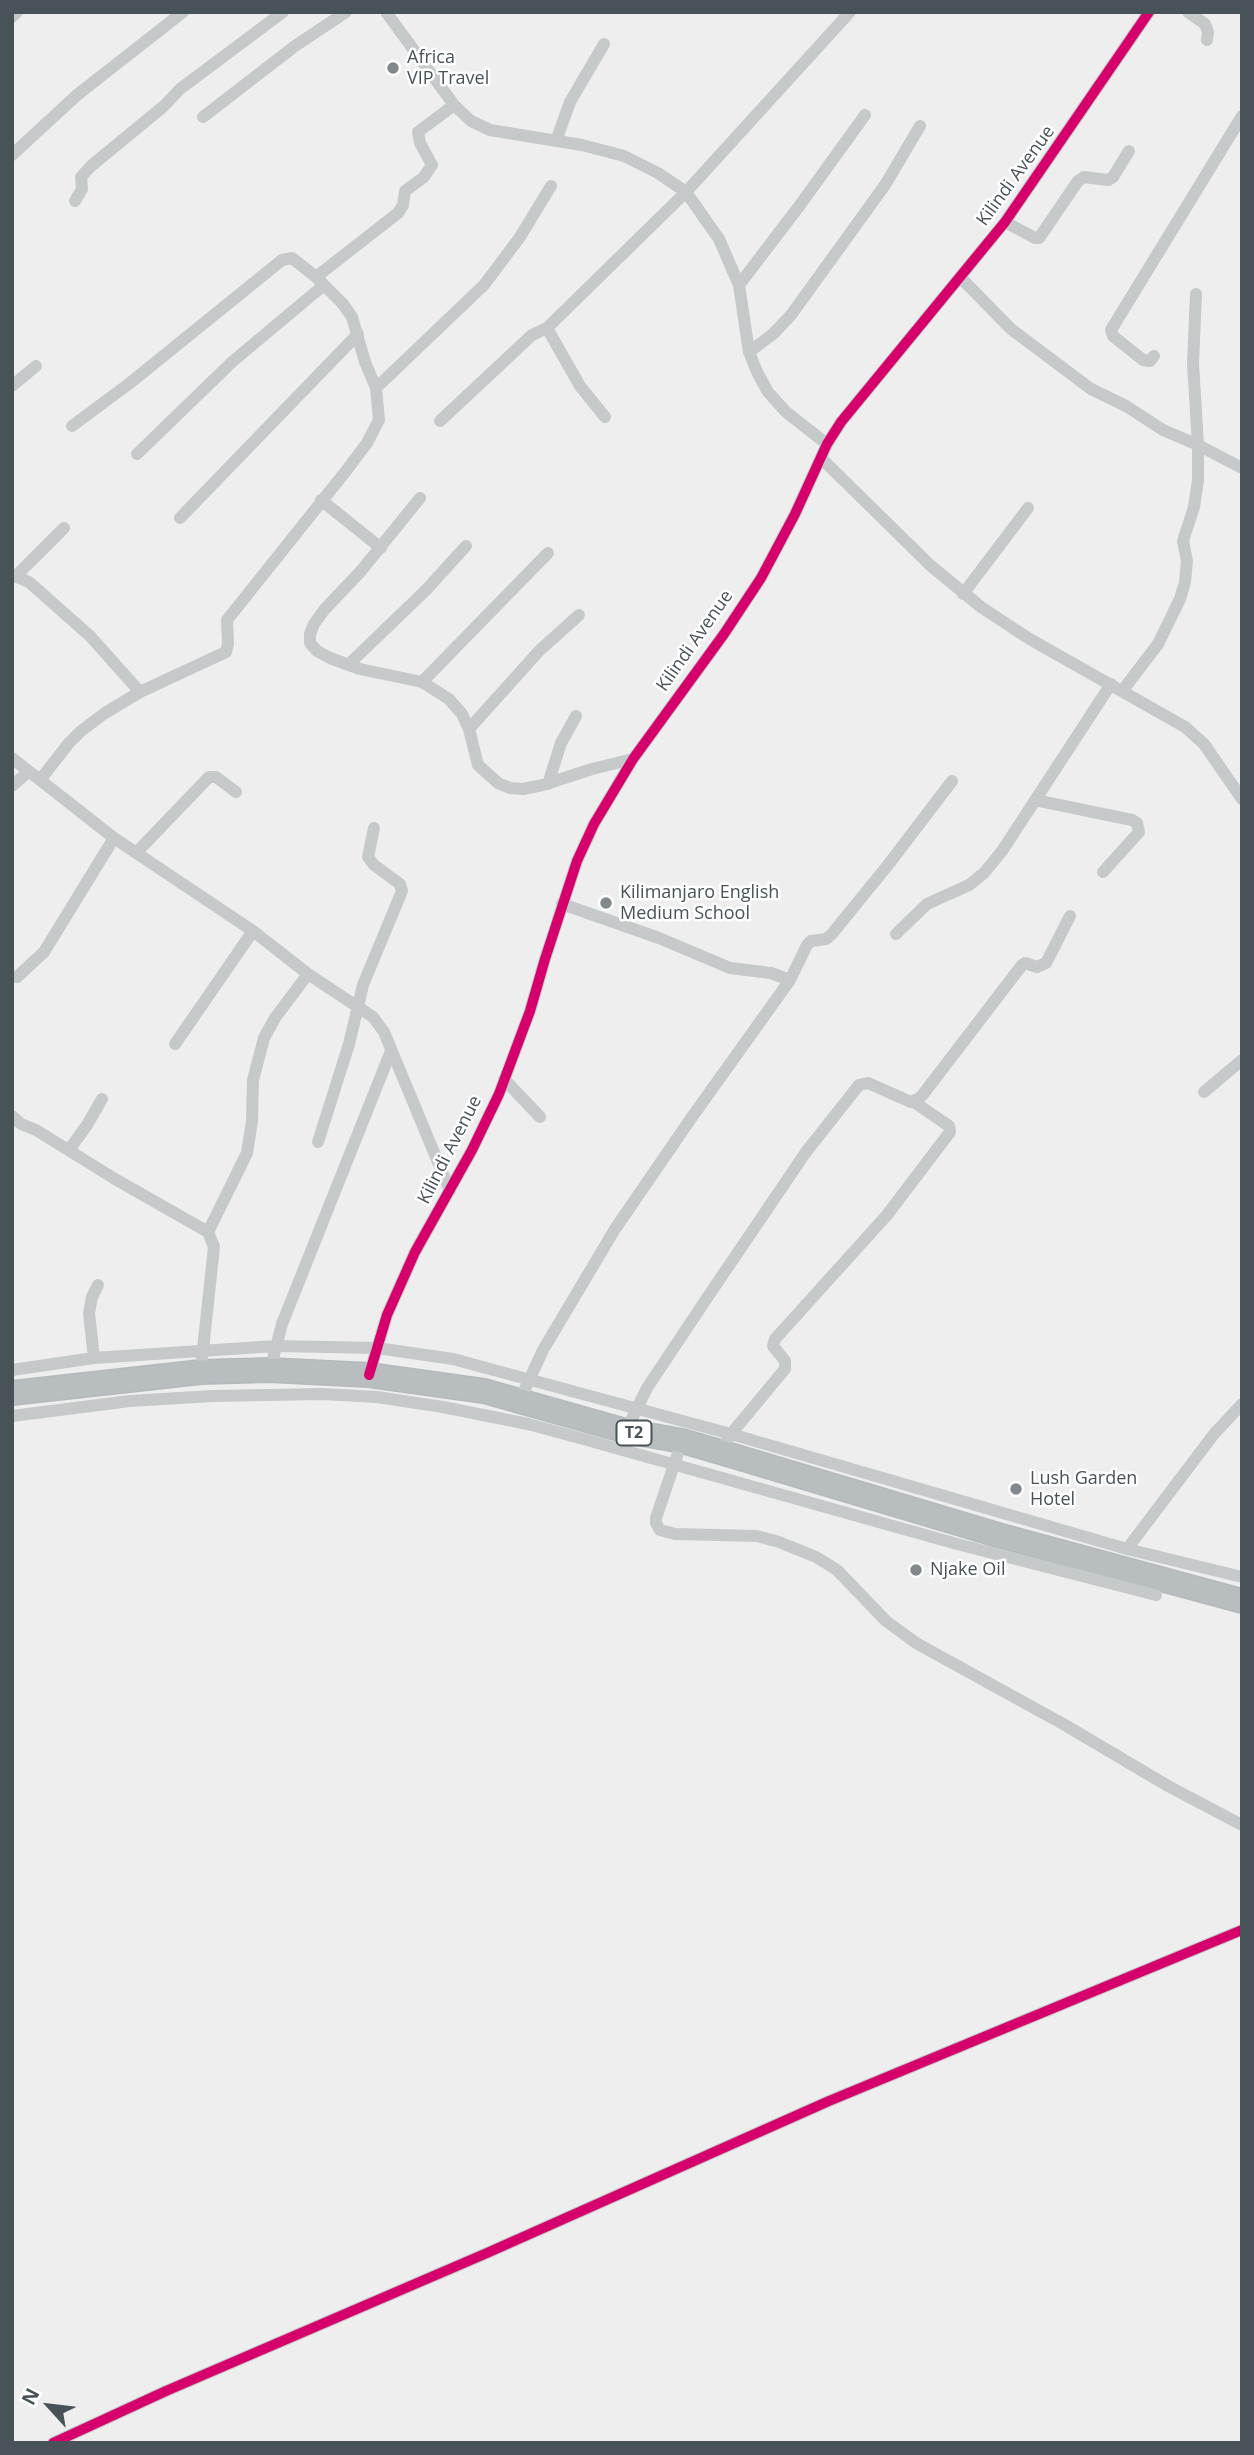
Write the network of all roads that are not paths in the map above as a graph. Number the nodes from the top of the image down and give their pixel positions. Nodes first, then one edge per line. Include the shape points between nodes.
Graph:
1 (17, 12) edge
2 (183, 12) edge
3 (283, 12) edge
4 (346, 12) edge
5 (386, 12) edge
6 (850, 12) edge
7 (1149, 12) edge
8 (1188, 12) edge
9 (12, 17) edge
10 (1207, 40) dead end
11 (604, 44) dead end
12 (454, 105) junction
13 (865, 115) dead end
14 (203, 117) dead end
15 (1242, 117) edge
16 (920, 127) dead end
17 (556, 141) junction
18 (1129, 151) dead end
19 (12, 155) edge
20 (551, 186) dead end
21 (686, 192) junction
22 (75, 201) dead end
23 (1005, 222) junction
24 (961, 278) junction
25 (320, 281) junction
26 (739, 285) junction
27 (1196, 294) dead end
28 (547, 328) junction
29 (358, 334) junction
30 (749, 352) junction
31 (1154, 356) dead end
32 (36, 366) dead end
33 (12, 386) edge
34 (376, 388) junction
35 (605, 417) dead end
36 (440, 421) dead end
37 (72, 426) dead end
38 (827, 444) junction
39 (1198, 445) junction
40 (137, 454) dead end
41 (822, 459) junction
42 (1242, 468) edge
43 (420, 498) dead end
44 (321, 500) junction
45 (1028, 508) dead end
46 (180, 518) dead end
47 (64, 528) dead end
48 (466, 546) dead end
49 (381, 548) junction
50 (548, 553) dead end
51 (14, 575) edge
52 (963, 594) junction
53 (579, 615) dead end
54 (348, 665) junction
55 (422, 682) junction
56 (1117, 687) junction
57 (140, 692) junction
58 (576, 716) dead end
59 (469, 729) junction
60 (12, 758) edge
61 (633, 760) junction
62 (28, 772) junction
63 (40, 780) junction
64 (951, 781) dead end
65 (548, 784) junction
66 (12, 786) edge
67 (236, 792) dead end
68 (1242, 799) edge
69 (1035, 800) junction
70 (374, 828) dead end
71 (114, 838) junction
72 (137, 852) junction
73 (1103, 873) dead end
74 (562, 904) junction
75 (1070, 916) dead end
76 (253, 931) junction
77 (897, 934) dead end
78 (309, 974) junction
79 (16, 977) dead end
80 (790, 979) junction
81 (359, 1008) junction
82 (175, 1044) dead end
83 (391, 1051) junction
84 (1242, 1060) edge
85 (504, 1079) junction
86 (1204, 1092) dead end
87 (102, 1099) dead end
88 (915, 1102) junction
89 (12, 1116) edge
90 (540, 1117) dead end
91 (318, 1142) dead end
92 (69, 1150) junction
93 (450, 1191) junction
94 (208, 1232) junction
95 (98, 1285) dead end
96 (276, 1346) junction
97 (377, 1348) junction
98 (94, 1358) junction
99 (202, 1361) junction
100 (12, 1370) edge
101 (270, 1370) junction
102 (369, 1375) junction
103 (530, 1379) junction
104 (12, 1394) edge
105 (520, 1400) junction
106 (1242, 1404) edge
107 (636, 1408) junction
108 (12, 1416) edge
109 (626, 1431) junction
110 (682, 1441) junction
111 (726, 1443) junction
112 (675, 1466) junction
113 (1127, 1549) junction
114 (1242, 1577) edge
115 (1156, 1595) dead end
116 (1242, 1601) edge
117 (1242, 1825) edge
118 (1242, 1930) edge
119 (53, 2443) edge

1 - 9 street
2 - 19 street via 77,95
3 - 22 street via 180,89 90,166 81,177 82,189
4 - 14 street
5 - 12 street
6 - 21 street
7 - 23 street, Kilindi Avenue
8 - 10 street via 1205,24
11 - 17 street via 570,102
12 - 17 street via 490,130
12 - 25 street via 418,132 432,165 405,191 398,213
13 - 26 street
15 - 31 street via 1111,330 1113,337 1143,360
16 - 30 street via 808,293 773,334
17 - 21 street via 624,156
18 - 23 street via 1108,180 1084,177 1078,181 1039,238
20 - 34 street via 484,285
21 - 26 street via 719,239
21 - 28 street
23 - 24 street, Kilindi Avenue
24 - 38 street, Kilindi Avenue
24 - 39 street via 1011,329 1091,389
25 - 29 street via 352,317
25 - 37 street via 292,258 282,260
25 - 40 street
26 - 30 street
27 - 39 street via 1193,363
28 - 35 street via 580,386
28 - 36 street via 532,335
29 - 34 street
29 - 46 street
30 - 38 street via 768,392
32 - 33 street
34 - 44 street via 379,420 367,443
38 - 41 street, Kilindi Avenue
39 - 42 street
39 - 56 street via 1194,507 1183,541 1187,561 1184,590 1158,645
41 - 52 street
41 - 61 street, Kilindi Avenue via 761,578
43 - 49 street
44 - 49 street
44 - 57 street via 227,620 226,652
45 - 52 street
47 - 51 street
48 - 54 street
49 - 54 street via 324,610 310,634 317,651
50 - 55 street
51 - 57 street via 29,582 90,636
52 - 56 street via 1028,638
53 - 59 street
54 - 55 street
55 - 59 street via 449,699
56 - 68 street via 1196,736
56 - 69 street
57 - 63 street via 81,731
58 - 65 street via 561,743
59 - 65 street via 478,765 498,783 523,789
60 - 62 street
61 - 65 street
61 - 74 street, Kilindi Avenue via 594,824
62 - 63 street
62 - 66 street
63 - 71 street
64 - 80 street via 831,935 807,945
67 - 72 street via 216,777 208,777
69 - 73 street via 1137,823 1139,832
69 - 77 street via 984,873 927,904
70 - 81 street via 368,857 400,884 402,891 363,985
71 - 72 street
71 - 79 street via 44,952
72 - 76 street
74 - 80 street via 730,968
74 - 85 street, Kilindi Avenue
75 - 88 street via 1046,963 1022,965
76 - 78 street
76 - 82 street
78 - 81 street
78 - 94 street via 264,1038 253,1080 247,1153
80 - 103 street via 615,1228
81 - 83 street via 384,1031
81 - 91 street
83 - 93 street
83 - 96 street
84 - 86 street
85 - 90 street
85 - 93 street, Kilindi Avenue
87 - 92 street
88 - 107 street via 868,1083 859,1085 806,1152
88 - 111 street via 950,1132 887,1215 775,1339 773,1346 785,1361 785,1369
89 - 92 street
92 - 94 street
93 - 97 street, Kilindi Avenue via 415,1252
94 - 99 street via 214,1247
95 - 98 street via 89,1313
96 - 97 street
96 - 99 street
96 - 101 street
97 - 102 street, Kilindi Avenue
97 - 103 street
98 - 99 street
98 - 100 street
99 - 101 highway, T2
99 - 104 highway, T2
101 - 102 highway, T2
102 - 105 highway, T2
103 - 105 street
103 - 107 street
105 - 109 highway, T2
106 - 113 street
107 - 109 street
107 - 111 street
108 - 112 street via 171,1399 352,1395 527,1424
109 - 110 highway, T2
110 - 111 highway, T2
110 - 112 street
111 - 113 street
111 - 116 highway, T2 via 998,1535
112 - 115 street
112 - 117 street via 656,1518 660,1530 757,1536 816,1557 838,1570 886,1621 916,1643
113 - 114 street
118 - 119 street via 853,2091

